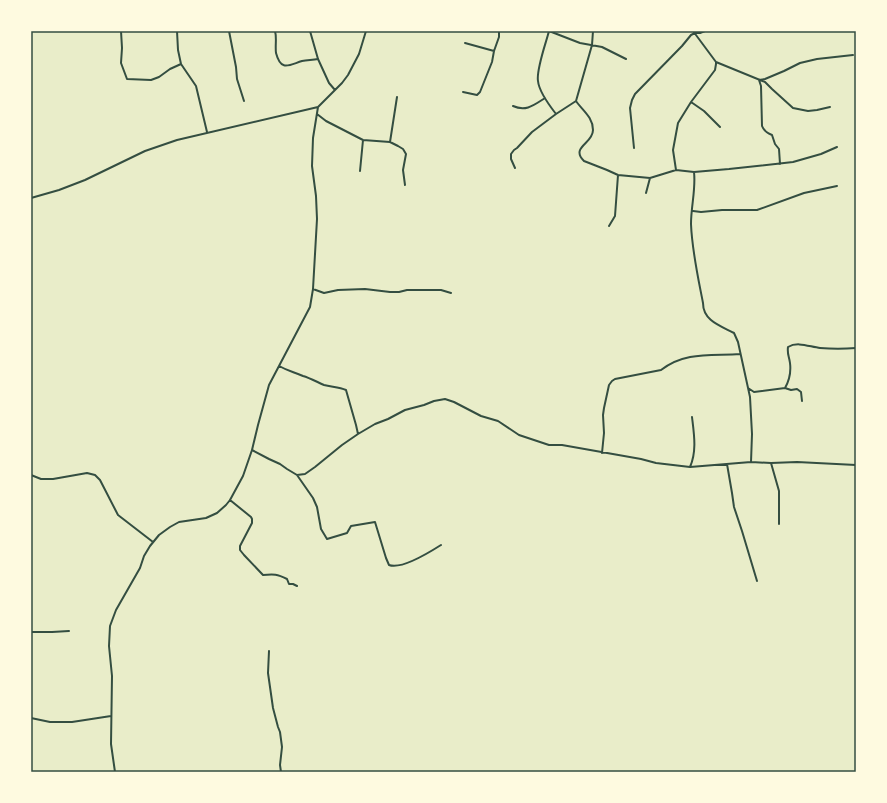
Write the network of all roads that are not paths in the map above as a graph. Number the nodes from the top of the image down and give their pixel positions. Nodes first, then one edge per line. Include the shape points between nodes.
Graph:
1 (121, 31) edge
2 (177, 31) edge
3 (229, 31) edge
4 (275, 31) edge
5 (310, 31) edge
6 (366, 31) edge
7 (499, 31) edge
8 (549, 31) edge
9 (593, 31) edge
10 (705, 31) edge
11 (694, 32) edge
12 (465, 43) dead end
13 (592, 45) junction
14 (494, 51) junction
15 (853, 55) dead end
16 (318, 59) junction
17 (626, 59) dead end
18 (716, 62) junction
19 (181, 64) junction
20 (759, 80) junction
21 (335, 90) junction
22 (463, 92) dead end
23 (397, 97) dead end
24 (545, 98) junction
25 (244, 101) dead end
26 (576, 101) junction
27 (690, 102) junction
28 (513, 106) dead end
29 (318, 107) junction
30 (830, 107) dead end
31 (317, 114) junction
32 (556, 114) junction
33 (720, 127) dead end
34 (207, 132) junction
35 (363, 140) junction
36 (390, 142) junction
37 (837, 147) dead end
38 (634, 148) dead end
39 (780, 164) junction
40 (515, 168) dead end
41 (676, 170) junction
42 (360, 171) dead end
43 (694, 172) junction
44 (618, 175) junction
45 (650, 178) junction
46 (405, 185) dead end
47 (837, 186) dead end
48 (646, 193) dead end
49 (31, 198) edge
50 (693, 211) junction
51 (609, 226) dead end
52 (313, 289) junction
53 (451, 293) dead end
54 (856, 348) edge
55 (740, 354) junction
56 (279, 365) junction
57 (748, 388) junction
58 (785, 388) junction
59 (754, 392) junction
60 (750, 397) junction
61 (802, 401) dead end
62 (692, 417) dead end
63 (358, 434) junction
64 (252, 450) junction
65 (602, 453) junction
66 (751, 462) junction
67 (771, 463) junction
68 (726, 464) junction
69 (856, 465) edge
70 (690, 467) junction
71 (31, 475) edge
72 (297, 475) junction
73 (230, 500) junction
74 (779, 524) dead end
75 (153, 542) junction
76 (441, 545) dead end
77 (757, 581) dead end
78 (297, 586) dead end
79 (69, 631) dead end
80 (31, 632) edge
81 (269, 651) dead end
82 (111, 716) junction
83 (31, 718) edge
84 (115, 772) edge
85 (281, 772) edge

1 - 19 street via 121,63 127,79 151,80
2 - 19 street
3 - 25 street via 237,79
4 - 16 street via 276,54 283,65
5 - 16 street
6 - 21 street via 354,65
7 - 14 street
8 - 13 street
8 - 24 street via 538,80
9 - 13 street
10 - 11 street
11 - 18 street
11 - 38 street via 635,94 630,108
12 - 14 street
13 - 17 street
13 - 26 street
14 - 22 street via 478,94
15 - 20 street via 800,63
16 - 21 street
18 - 20 street
18 - 27 street via 715,70
19 - 34 street via 196,86
20 - 30 street via 766,82 793,108 808,111
20 - 39 street via 762,126 772,135 779,149
21 - 29 street
23 - 36 street
24 - 28 street via 524,109
24 - 32 street
26 - 32 street
26 - 44 street via 588,115 593,129 590,140 580,150 581,158
27 - 33 street via 704,111
27 - 41 street via 678,123 673,150
29 - 31 street
29 - 34 street
31 - 35 street via 326,122
31 - 52 street via 312,166 317,219
32 - 40 street via 532,132 511,154
34 - 49 street via 145,151 85,180
35 - 36 street
35 - 42 street
36 - 46 street via 403,149 406,154 403,170
37 - 39 street via 821,154
39 - 43 street
41 - 43 street
41 - 45 street
43 - 50 street
44 - 45 street
44 - 51 street via 615,216
45 - 48 street
47 - 50 street via 804,193 757,210
50 - 55 street via 691,223 703,309 707,317 718,326 734,333
52 - 53 street via 324,293 365,288 390,292 441,290
52 - 56 street via 310,307
54 - 58 street via 819,348 792,344 787,352 790,372
55 - 57 street
55 - 65 street via 694,356 679,360 661,370 612,381 603,415
56 - 63 street via 322,384 346,390
56 - 64 street via 269,385
57 - 59 street
57 - 60 street
58 - 59 street
58 - 61 street via 799,390
59 - 60 street
60 - 66 street
62 - 70 street via 694,453
63 - 65 street via 405,410 445,399 498,421 519,435 549,446 562,445
63 - 72 street via 305,474
64 - 72 street
64 - 73 street via 243,476
65 - 70 street
66 - 67 street
66 - 68 street
67 - 69 street
67 - 74 street via 779,491
68 - 70 street
68 - 77 street via 734,507
71 - 75 street via 41,479 87,473 95,475 118,515
72 - 76 street via 314,498 321,529 327,539 347,533 351,526 375,522 386,558 392,566 416,559
73 - 75 street via 217,513 206,518 179,522
73 - 78 street via 252,519 240,550 263,575 274,574 286,578 289,584
75 - 82 street via 110,626
79 - 80 street
81 - 85 street via 268,673 282,747
82 - 83 street via 72,722 50,722
82 - 84 street

